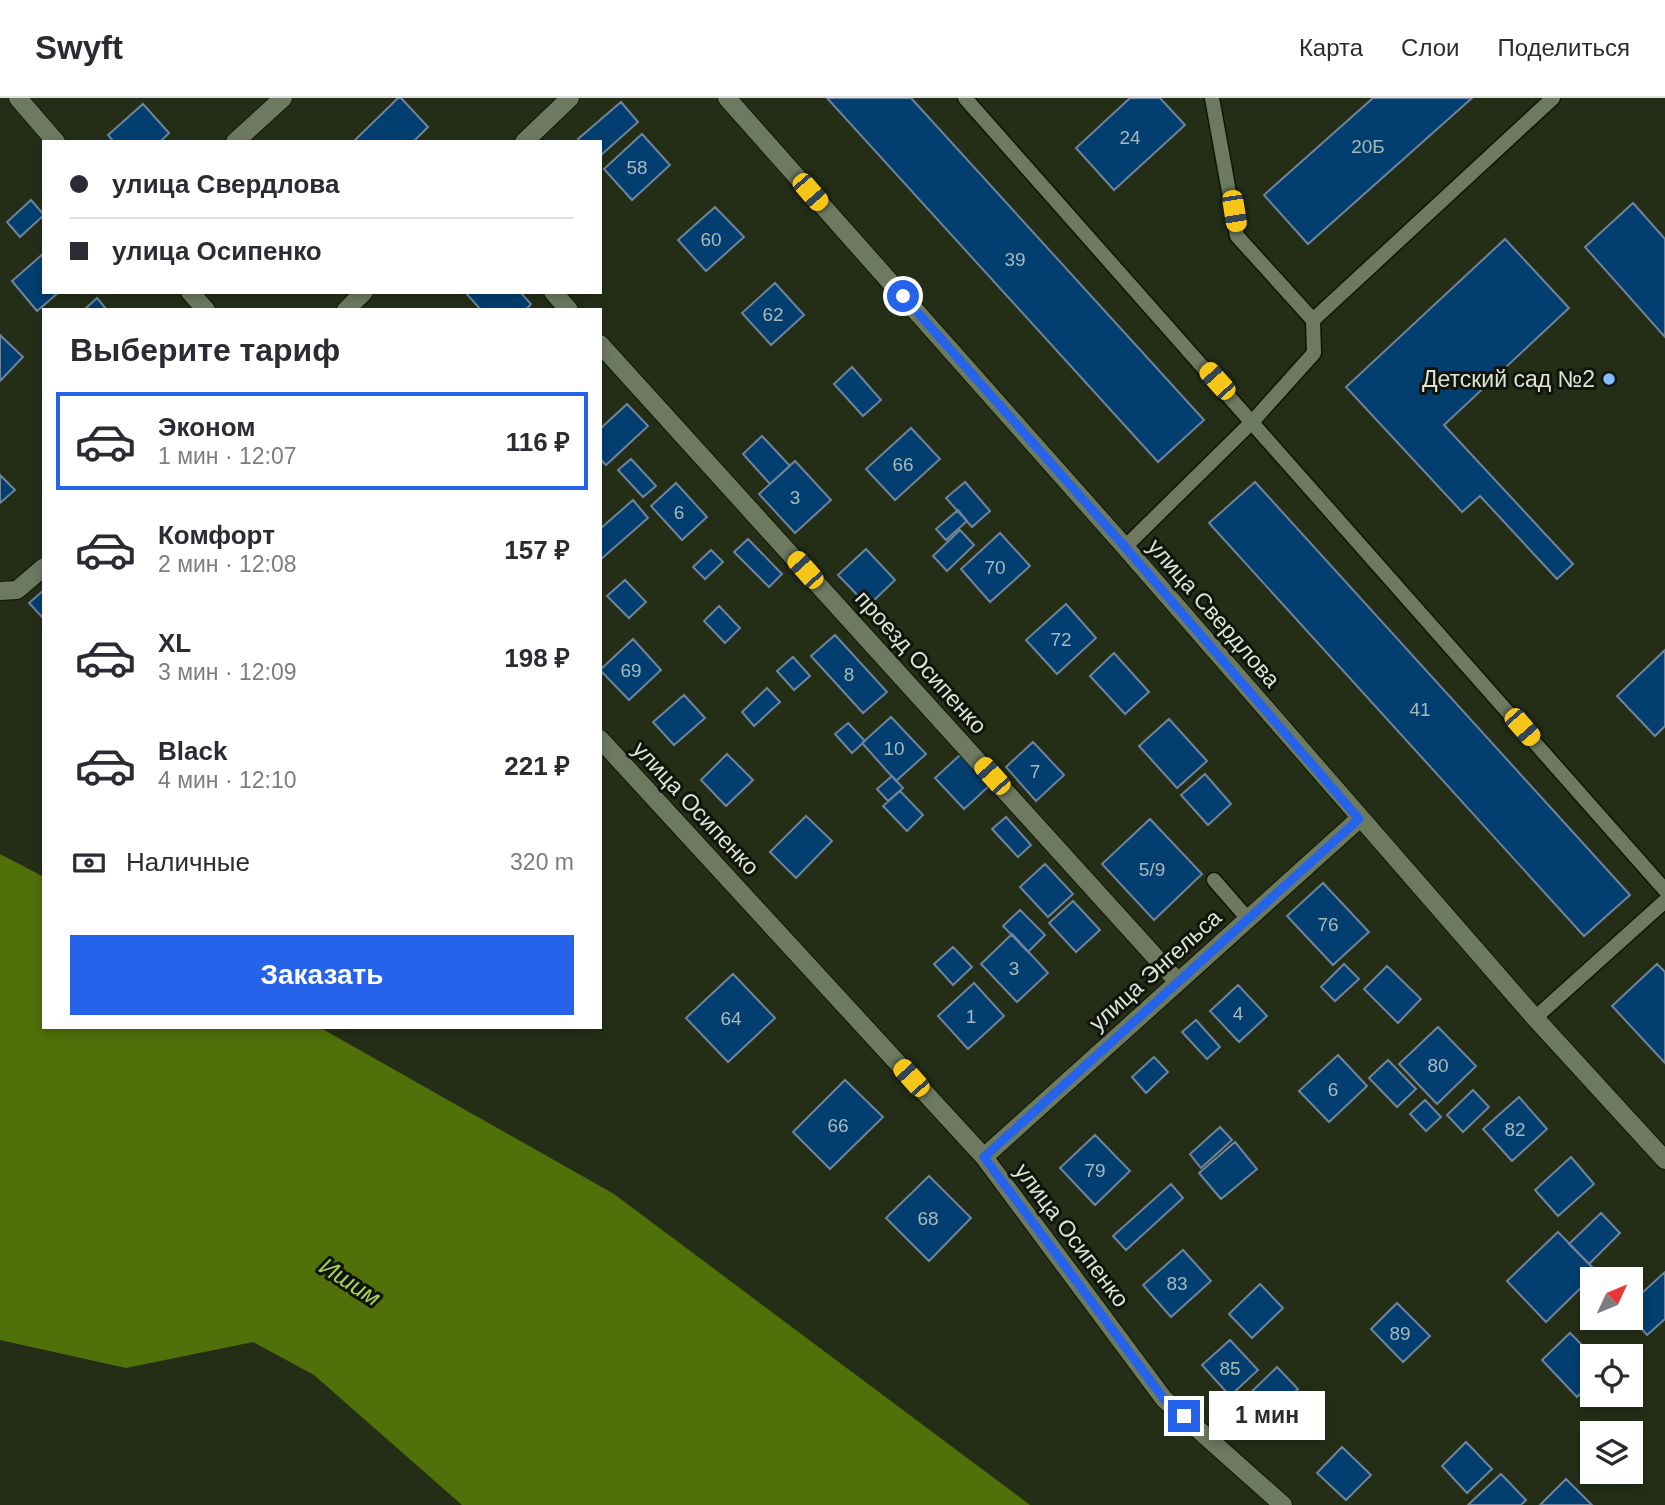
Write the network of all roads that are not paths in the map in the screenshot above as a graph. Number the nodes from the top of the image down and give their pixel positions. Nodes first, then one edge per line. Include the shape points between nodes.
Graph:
1 (18, 98) edge
2 (283, 98) edge
3 (570, 98) edge
4 (727, 98) edge
5 (965, 98) edge
6 (1212, 98) edge
7 (1553, 98) edge
8 (54, 140) edge
9 (237, 140) edge
10 (526, 140) edge
11 (192, 294) edge
12 (362, 294) edge
13 (555, 294) edge
14 (204, 308) edge
15 (348, 308) edge
16 (567, 308) edge
17 (1314, 320) junction
18 (602, 346) edge
19 (1253, 421) junction
20 (1125, 547) junction
21 (42, 569) edge
22 (8, 590) edge
23 (602, 741) edge
24 (1359, 819) junction
25 (1214, 880) dead end
26 (1665, 890) edge
27 (1665, 901) edge
28 (1248, 919) junction
29 (1178, 982) junction
30 (1535, 1018) junction
31 (984, 1157) junction
32 (1665, 1160) edge
33 (1283, 1505) edge

1 - 8 street
2 - 9 street
3 - 10 street
4 - 20 street, улица Свердлова
5 - 19 lane
6 - 17 lane via 1237,236
7 - 17 lane
11 - 14 street
12 - 15 street
13 - 16 street
17 - 19 lane via 1314,352
18 - 29 street, проезд Осипенко
19 - 20 lane
19 - 26 lane
20 - 24 street, улица Свердлова
21 - 22 street
23 - 31 street, улица Осипенко
24 - 28 street, улица Энгельса
24 - 30 street, улица Свердлова
25 - 28 lane
27 - 30 lane
28 - 29 street, улица Энгельса
29 - 31 street, улица Энгельса
30 - 32 street, улица Свердлова
31 - 33 street, улица Осипенко via 1164,1399

